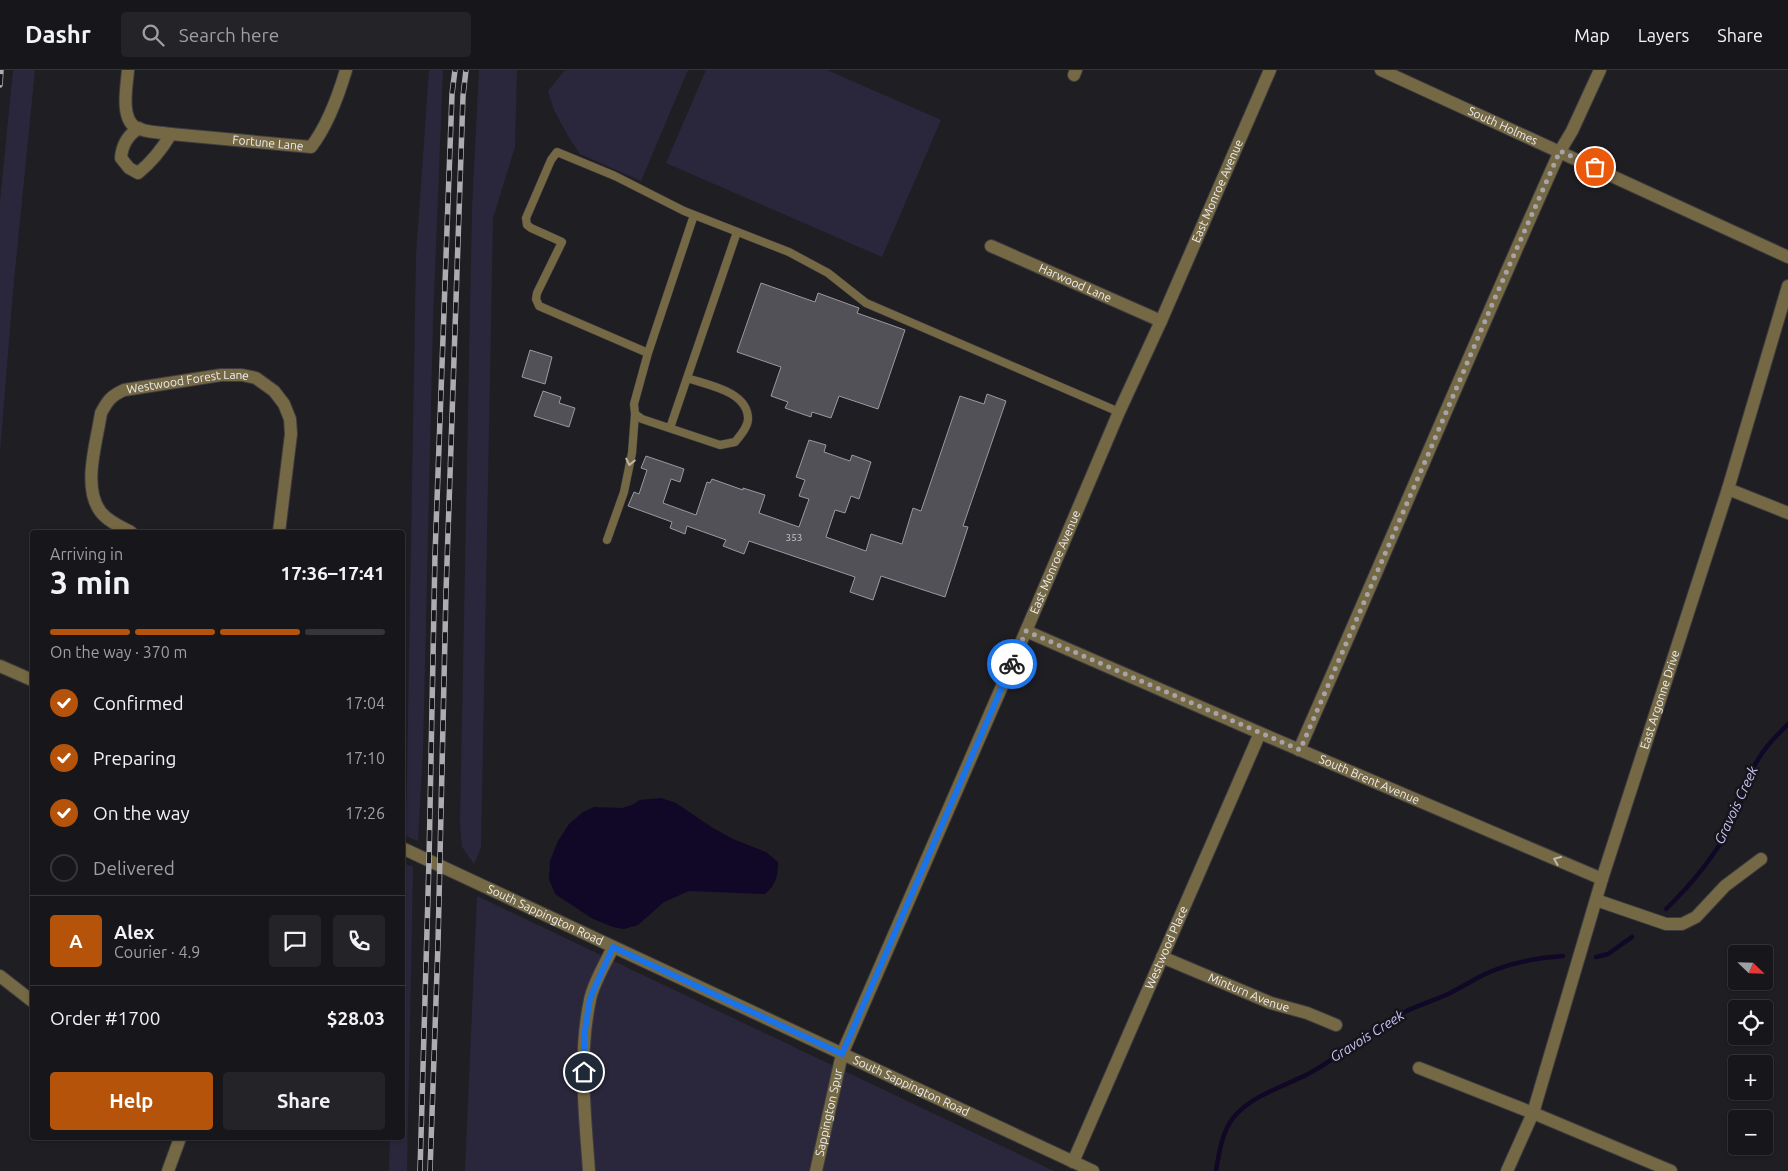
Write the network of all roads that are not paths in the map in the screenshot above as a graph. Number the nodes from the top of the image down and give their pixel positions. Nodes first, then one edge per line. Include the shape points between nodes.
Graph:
1 (128, 70) edge
2 (346, 70) edge
3 (1270, 70) edge
4 (1382, 70) edge
5 (1600, 70) edge
6 (139, 128) junction
7 (171, 134) junction
8 (1560, 151) junction
9 (694, 215) junction
10 (737, 232) junction
11 (990, 246) dead end
12 (1788, 256) edge
13 (1788, 286) edge
14 (1161, 321) junction
15 (648, 353) junction
16 (687, 378) junction
17 (1119, 412) junction
18 (635, 414) junction
19 (670, 428) junction
20 (1728, 488) junction
21 (1788, 514) edge
22 (128, 530) edge
23 (280, 530) edge
24 (608, 540) dead end
25 (1026, 631) junction
26 (0, 666) edge
27 (30, 679) edge
28 (1260, 733) junction
29 (1300, 750) junction
30 (405, 849) edge
31 (1762, 858) dead end
32 (1602, 879) junction
33 (1596, 900) junction
34 (613, 947) junction
35 (1162, 958) junction
36 (0, 976) edge
37 (30, 999) edge
38 (1336, 1025) dead end
39 (842, 1054) junction
40 (1418, 1068) dead end
41 (1533, 1113) junction
42 (178, 1140) edge
43 (1073, 1162) junction
44 (168, 1171) edge
45 (589, 1171) edge
46 (816, 1171) edge
47 (1093, 1171) edge
48 (1507, 1171) edge
49 (1670, 1171) edge

1 - 6 street via 125,104 128,117
2 - 7 street, Fortune Lane via 321,134 310,147
3 - 14 street, East Monroe Avenue
4 - 8 street, South Holmes
5 - 8 street
6 - 7 street, Fortune Lane
6 - 7 street via 128,137 121,158 128,168 138,173 150,164
8 - 12 street, South Holmes
8 - 29 street
9 - 10 lane
9 - 15 lane
9 - 15 lane via 558,152 551,160 526,218 531,228 562,242 537,293 539,306
10 - 16 lane
10 - 17 lane via 789,252 828,273 866,303
11 - 14 street, Harwood Lane
13 - 20 street, East Argonne Drive
14 - 17 street, East Monroe Avenue
15 - 18 lane via 634,404
16 - 19 lane
16 - 19 lane via 739,399 748,419 745,429 735,442 720,445
17 - 25 street, East Monroe Avenue
18 - 19 lane
18 -> 24 lane via 624,492
20 - 21 street
20 - 32 street, East Argonne Drive
22 - 23 street, Westwood Forest Lane via 100,511 90,480 101,413 106,403 124,390 242,375 256,378 274,391 290,419 290,457
25 - 28 street, South Brent Avenue
25 - 39 street, East Monroe Avenue
26 - 27 street
28 - 29 street, South Brent Avenue
28 - 35 street, Westwood Place
32 -> 29 street, South Brent Avenue
30 - 34 street, South Sappington Road
31 - 33 street via 1725,886 1696,917 1682,924 1666,924
32 - 33 street, East Argonne Drive
33 - 41 street, East Argonne Drive
34 - 39 street, South Sappington Road
34 - 45 street via 590,998 584,1036
35 - 38 street, Minturn Avenue via 1271,1003
35 - 43 street, Westwood Place
36 - 37 street
39 - 43 street, South Sappington Road
39 - 46 street, Sappington Spur
40 - 41 street
41 - 48 street
41 - 49 street
42 - 44 street
43 - 47 street, South Sappington Road

